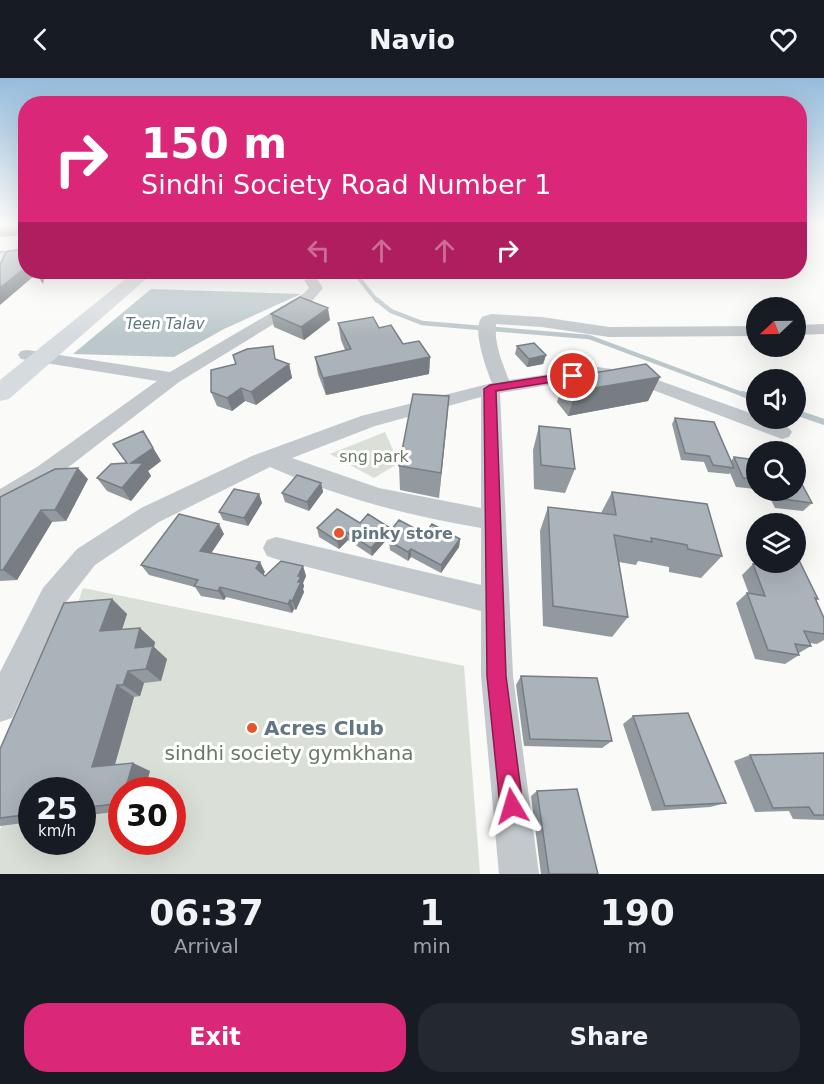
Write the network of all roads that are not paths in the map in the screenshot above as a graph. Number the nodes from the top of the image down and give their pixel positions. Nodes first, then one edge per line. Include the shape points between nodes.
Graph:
1 (123, 279) edge
2 (136, 279) edge
3 (311, 280) dead end
4 (824, 329) edge
5 (806, 330) edge
6 (746, 331) edge
7 (35, 356) junction
8 (0, 377) edge
9 (173, 378) junction
10 (496, 388) junction
11 (0, 393) edge
12 (782, 432) dead end
13 (271, 458) junction
14 (0, 500) edge
15 (492, 520) junction
16 (276, 548) dead end
17 (494, 601) junction
18 (0, 705) edge
19 (519, 874) edge

1 - 7 main road
2 - 7 main road
3 - 9 street via 316,288 308,297
4 - 5 street
6 - 10 street via 609,332 500,318 487,327
7 - 8 main road
7 - 9 street
7 - 11 main road
9 - 14 street via 54,466
10 - 12 street via 597,372 635,377
10 - 13 street via 368,421
10 - 15 street
13 - 15 street via 391,502
13 - 18 street via 150,515 86,557 53,597
15 - 17 street
16 - 17 street
17 - 19 street via 497,676

